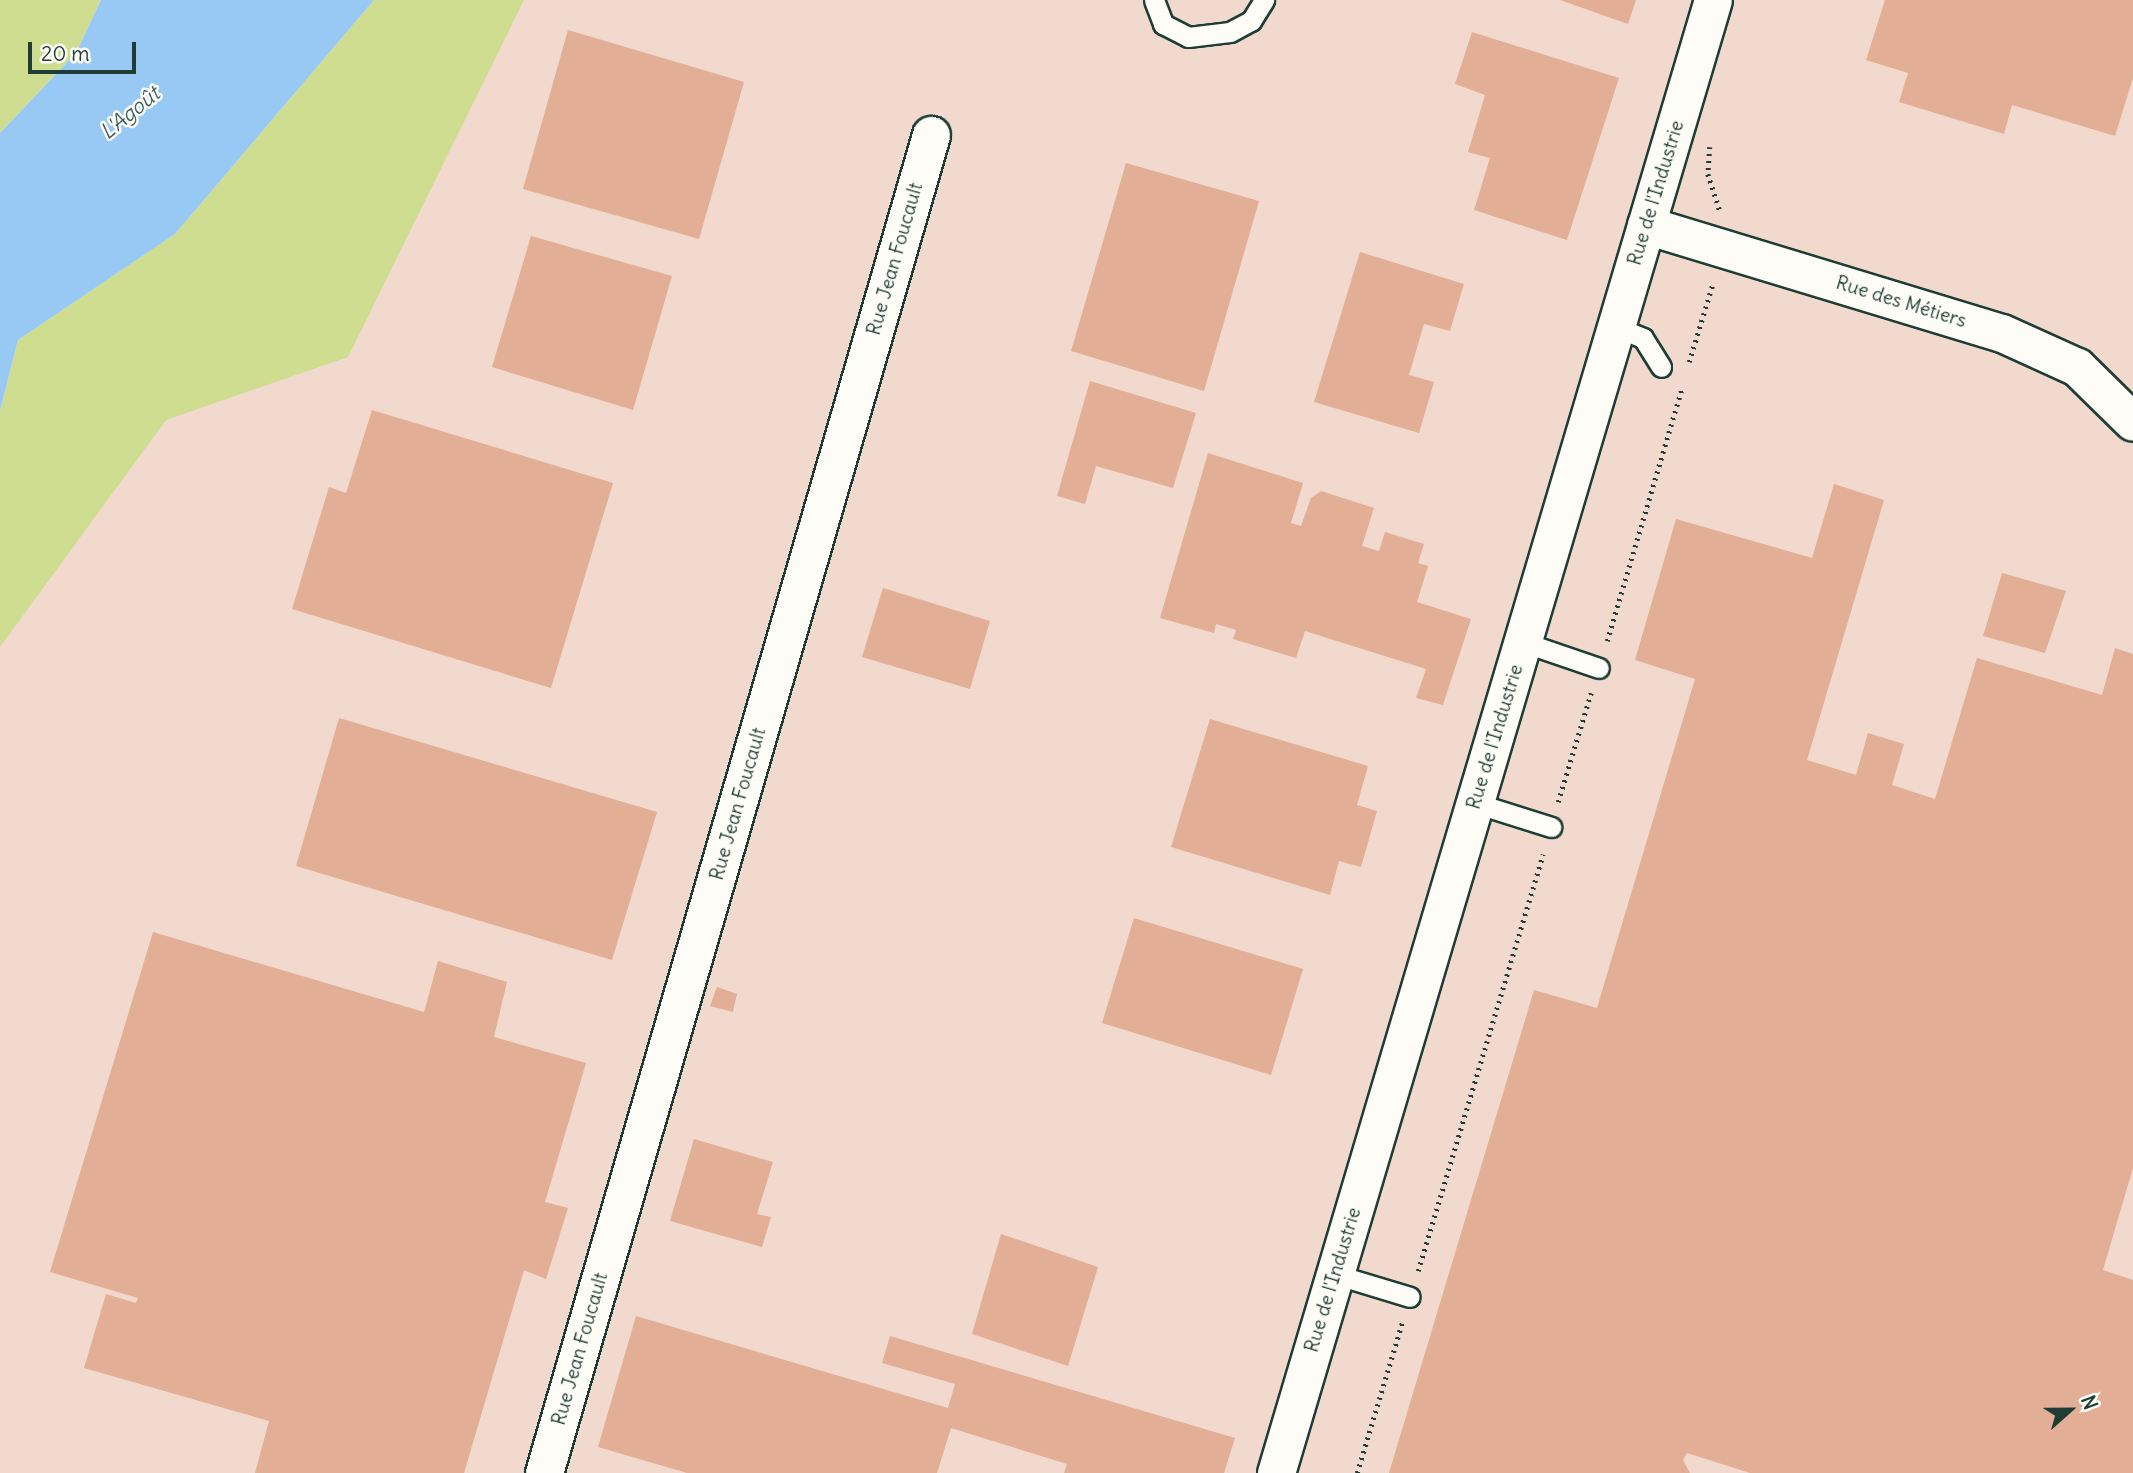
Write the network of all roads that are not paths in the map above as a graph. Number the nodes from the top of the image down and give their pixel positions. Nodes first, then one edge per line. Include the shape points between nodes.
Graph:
1 (1154, 0) edge
2 (1264, 0) edge
3 (1713, 0) edge
4 (931, 135) dead end
5 (1646, 225) junction
6 (1616, 327) junction
7 (1661, 367) dead end
8 (2133, 422) edge
9 (1523, 642) junction
10 (1599, 668) road end
11 (1475, 803) junction
12 (1551, 827) road end
13 (1334, 1274) junction
14 (1410, 1297) road end
15 (544, 1473) edge
16 (1276, 1473) edge

1 - 2 lane via 1163,24 1188,37 1230,32 1251,21
3 - 5 street, Rue de l'Industrie
4 - 15 street, Rue Jean Foucault
5 - 6 street, Rue de l'Industrie
5 - 8 street, Rue des Métiers via 2003,334 2077,367
6 - 7 lane via 1643,338
6 - 9 street, Rue de l'Industrie
9 - 10 lane
9 - 11 street, Rue de l'Industrie
11 - 12 lane
11 - 13 street, Rue de l'Industrie
13 - 14 lane
13 - 16 street, Rue de l'Industrie

